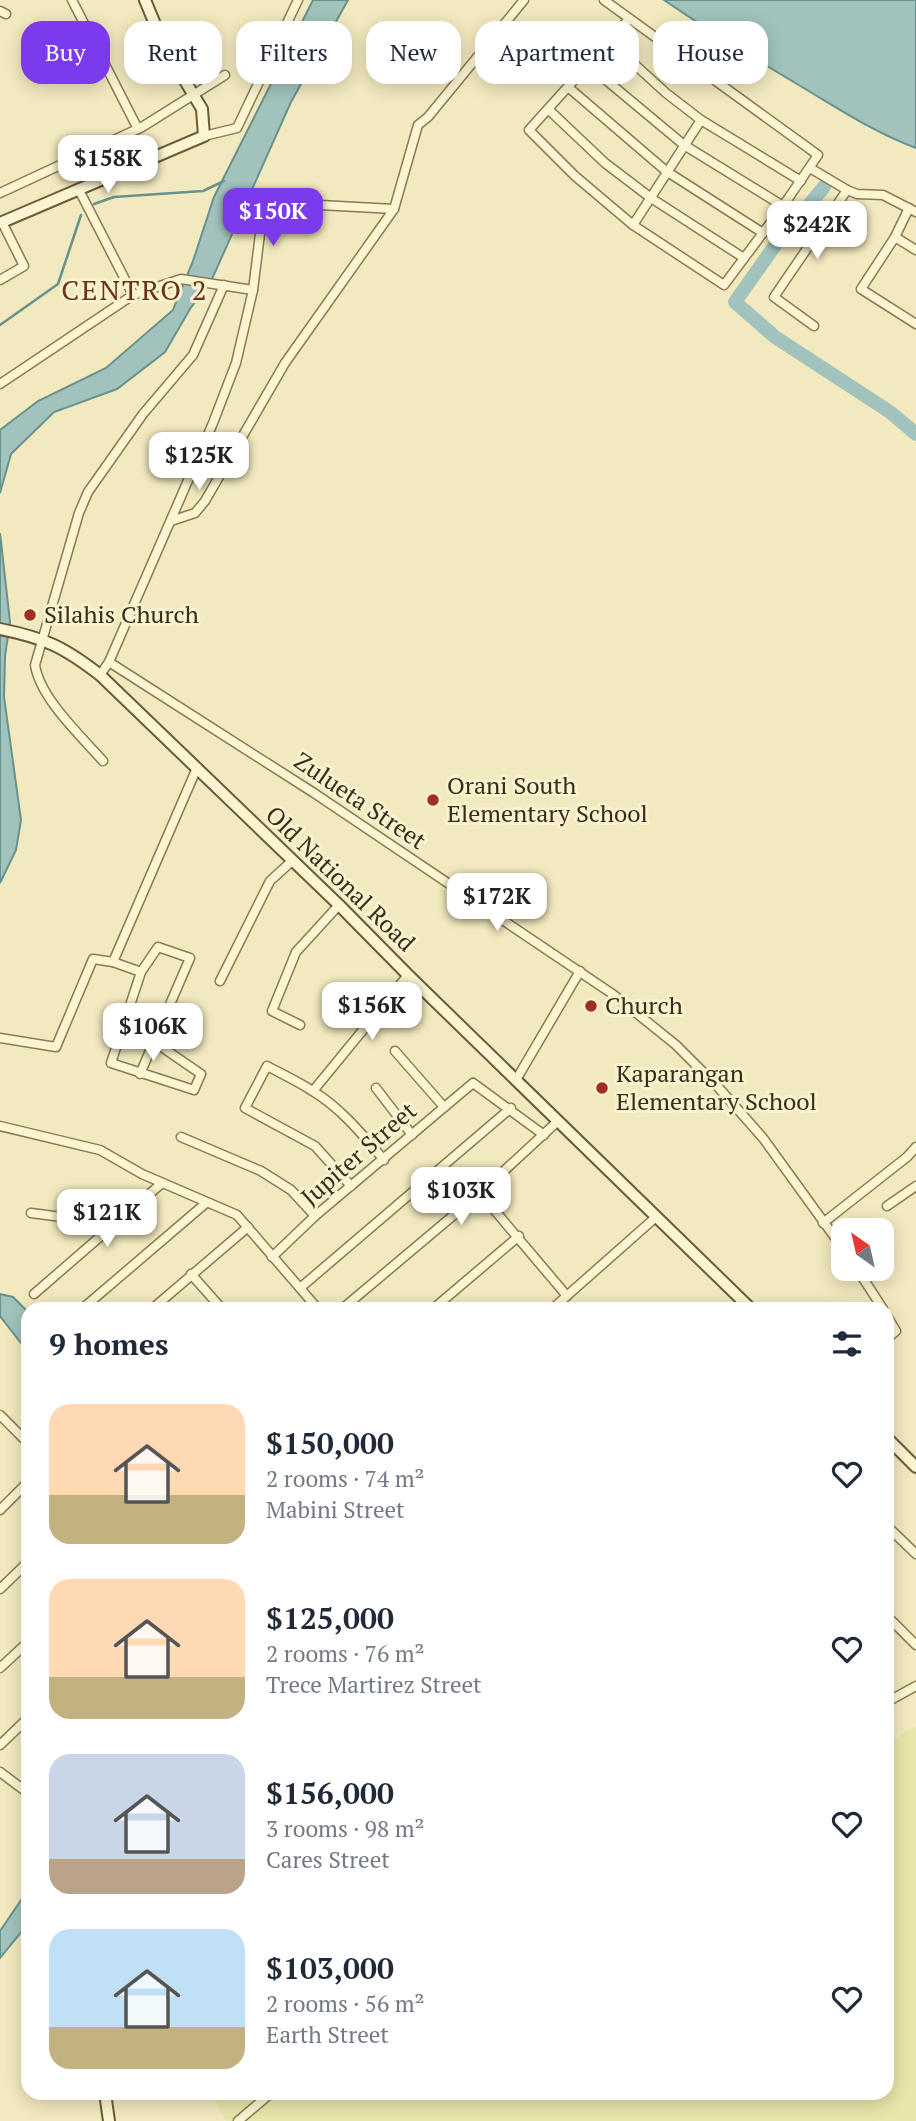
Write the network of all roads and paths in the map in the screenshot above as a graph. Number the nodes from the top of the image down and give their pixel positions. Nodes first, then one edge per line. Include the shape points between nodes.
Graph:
1 (72, 0) edge
2 (145, 0) edge
3 (298, 0) edge
4 (524, 0) edge
5 (604, 0) edge
6 (629, 19) joint
7 (639, 68) edge
8 (225, 75) dead end
9 (571, 84) edge
10 (611, 84) edge
11 (568, 87) junction
12 (192, 95) junction
13 (548, 109) junction
14 (701, 120) junction
15 (138, 129) junction
16 (204, 136) junction
17 (684, 145) junction
18 (812, 169) junction
19 (666, 171) junction
20 (801, 181) junction
21 (844, 188) junction
22 (79, 190) junction
23 (0, 193) edge
24 (651, 198) junction
25 (783, 206) junction
26 (394, 209) junction
27 (914, 210) edge
28 (1, 222) edge
29 (633, 225) junction
30 (763, 233) junction
31 (895, 237) junction
32 (916, 250) edge
33 (744, 258) junction
34 (0, 281) edge
35 (224, 285) junction
36 (253, 290) junction
37 (133, 295) junction
38 (916, 324) edge
39 (814, 326) dead end
40 (2, 380) edge
41 (171, 521) junction
42 (0, 629) edge
43 (44, 639) junction
44 (109, 662) junction
45 (100, 675) junction
46 (103, 761) dead end
47 (196, 770) junction
48 (292, 861) junction
49 (339, 905) junction
50 (113, 962) junction
51 (580, 971) junction
52 (141, 972) junction
53 (408, 975) junction
54 (220, 981) dead end
55 (300, 1025) dead end
56 (0, 1038) edge
57 (153, 1041) junction
58 (395, 1051) dead end
59 (140, 1074) junction
60 (516, 1080) junction
61 (376, 1088) dead end
62 (313, 1091) junction
63 (444, 1107) junction
64 (511, 1108) junction
65 (558, 1121) junction
66 (0, 1126) edge
67 (412, 1135) junction
68 (544, 1135) junction
69 (181, 1137) dead end
70 (916, 1147) edge
71 (384, 1160) junction
72 (162, 1183) junction
73 (351, 1186) junction
74 (916, 1186) edge
75 (480, 1193) junction
76 (206, 1203) junction
77 (887, 1206) dead end
78 (31, 1213) dead end
79 (315, 1216) junction
80 (656, 1217) junction
81 (823, 1223) junction
82 (115, 1224) junction
83 (248, 1227) junction
84 (831, 1233) edge
85 (519, 1236) junction
86 (272, 1257) junction
87 (191, 1274) junction
88 (866, 1281) edge
89 (300, 1289) junction
90 (34, 1294) dead end
91 (567, 1296) junction
92 (161, 1301) edge
93 (90, 1302) edge
94 (216, 1302) edge
95 (312, 1302) edge
96 (350, 1302) edge
97 (441, 1302) edge
98 (560, 1302) edge
99 (744, 1302) edge
100 (879, 1302) edge
101 (0, 1415) edge
102 (21, 1436) edge
103 (894, 1445) edge
104 (916, 1467) edge
105 (21, 1488) edge
106 (2, 1504) edge
107 (894, 1534) edge
108 (916, 1554) edge
109 (21, 1569) edge
110 (0, 1589) edge
111 (894, 1623) edge
112 (916, 1645) edge
113 (21, 1648) edge
114 (0, 1668) edge
115 (916, 1686) edge
116 (894, 1697) edge
117 (21, 1725) edge
118 (0, 1745) edge
119 (0, 1772) edge
120 (21, 1788) edge
121 (106, 2100) edge
122 (263, 2100) edge
123 (109, 2121) edge
124 (238, 2121) edge

1 - 15 street
2 - 12 main road
3 - 16 street via 237,128
4 - 26 street via 418,125
5 - 6 street
6 - 18 street via 818,155
7 - 14 street
8 - 12 street
9 - 11 street
10 - 17 street
11 - 13 street
11 - 19 street
12 - 15 street
12 - 16 main road via 202,109
13 - 24 street via 605,163
13 - 29 street via 530,130
14 - 17 street
14 - 20 street
15 - 23 street
16 - 22 main road
17 - 19 street
17 - 25 street
18 - 20 street
18 - 21 street
19 - 24 street
19 - 30 street
20 - 25 street
21 - 27 street via 857,194 883,195
21 - 39 street via 774,297
22 - 28 main road
22 - 37 street
24 - 29 street
24 - 33 street
25 - 30 street
26 - 36 street via 264,202
26 - 41 street via 285,363 205,501 195,513
27 - 31 street
28 - 34 street via 24,266
29 - 33 street via 724,285
30 - 33 street
31 - 32 street
31 - 38 street via 862,289
35 - 36 street
35 - 37 street via 181,279
35 - 43 street via 193,355 143,414 88,492
36 - 41 street via 236,363
37 - 40 street
41 - 44 street
42 - 43 main road, Old National Road
43 - 45 main road, Old National Road
43 - 46 street via 35,665 37,677
44 - 45 street
44 - 51 street, Zulueta Street
45 - 47 main road, Old National Road
47 - 48 main road, Old National Road
47 - 50 street
48 - 49 main road, Old National Road
48 - 54 street via 270,881
49 - 53 main road, Old National Road
49 - 55 street via 296,952 272,1011
50 - 52 street
50 - 56 street via 93,959 55,1047
51 - 60 street
51 - 81 street, Zulueta Street via 676,1045 718,1087 763,1138
52 - 57 street via 158,947 190,958
52 - 59 street via 111,1063
53 - 60 main road, Old National Road
53 - 62 street
57 - 59 street
57 - 59 street via 201,1074 194,1090
58 - 63 street
60 - 65 main road, Old National Road
61 - 67 street
62 - 71 street via 359,1129
62 - 73 street via 267,1066 245,1108 315,1146
63 - 64 street, Jupiter Street via 473,1083
63 - 67 street, Jupiter Street
64 - 68 street
64 - 89 street
65 - 68 street
65 - 80 main road, Old National Road
66 - 72 street via 100,1150
67 - 71 street, Jupiter Street
68 - 75 street
69 - 79 street via 261,1171 291,1190
70 - 81 street
71 - 73 street, Jupiter Street
72 - 76 street
72 - 82 street
73 - 79 street, Jupiter Street
74 - 77 street
75 - 85 street
75 - 96 street
76 - 83 street via 237,1214
76 - 93 street
78 - 82 street
79 - 86 street, Jupiter Street
80 - 91 street
80 - 99 main road, Old National Road
81 - 84 street, Zulueta Street
82 - 90 street
83 - 86 street
83 - 87 street
85 - 91 street
85 - 97 street
86 - 89 street
87 - 92 street
87 - 94 street
88 - 100 street
89 - 95 street
91 - 98 street
101 - 102 street
103 - 104 main road
105 - 106 street
107 - 108 street
109 - 110 street
111 - 112 street
113 - 114 street
115 - 116 street
117 - 118 street
119 - 120 street
121 - 123 main road
122 - 124 street

